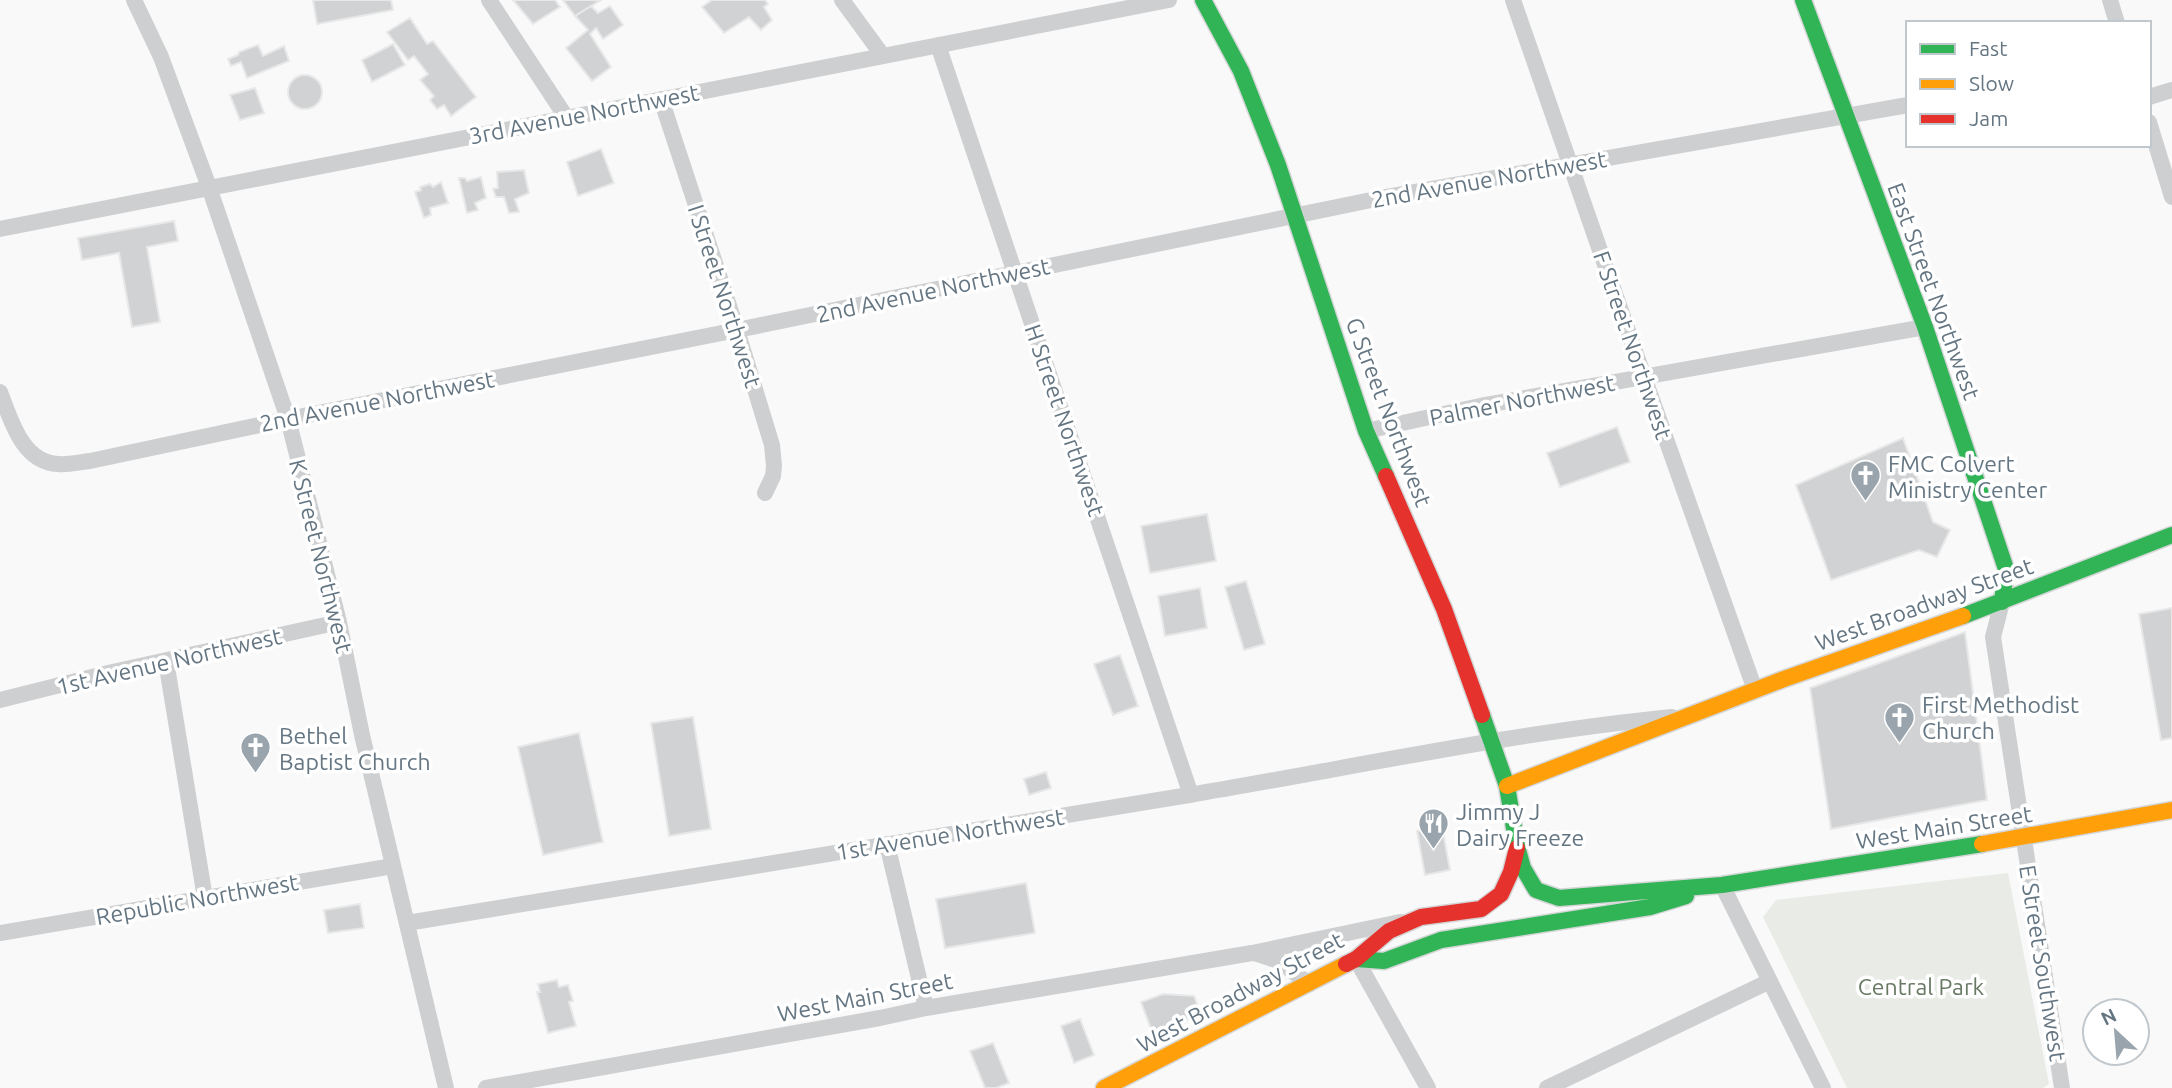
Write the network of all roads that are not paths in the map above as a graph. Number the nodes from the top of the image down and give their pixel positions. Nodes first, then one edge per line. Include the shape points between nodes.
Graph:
1 (134, 0) edge
2 (489, 0) edge
3 (842, 0) edge
4 (1169, 0) edge
5 (1203, 0) edge
6 (1513, 0) edge
7 (1802, 0) edge
8 (2110, 0) edge
9 (2116, 21) edge
10 (938, 45) junction
11 (883, 56) junction
12 (2172, 90) edge
13 (2151, 96) edge
14 (661, 99) junction
15 (1906, 104) edge
16 (1846, 116) junction
17 (566, 117) junction
18 (2151, 129) edge
19 (1570, 164) junction
20 (209, 187) junction
21 (2172, 197) edge
22 (1295, 216) junction
23 (0, 229) edge
24 (1015, 274) junction
25 (1925, 327) junction
26 (737, 330) junction
27 (1644, 377) junction
28 (0, 392) edge
29 (288, 419) junction
30 (1366, 431) junction
31 (765, 493) dead end
32 (2172, 535) edge
33 (2002, 602) junction
34 (339, 622) junction
35 (166, 660) junction
36 (1755, 690) junction
37 (0, 701) edge
38 (1692, 715) junction
39 (1491, 741) junction
40 (1507, 786) junction
41 (1191, 794) junction
42 (2172, 810) edge
43 (2023, 838) junction
44 (887, 844) junction
45 (1517, 846) junction
46 (393, 866) junction
47 (1722, 885) junction
48 (205, 898) junction
49 (1421, 917) junction
50 (407, 923) junction
51 (0, 933) edge
52 (1252, 953) junction
53 (1356, 959) junction
54 (1770, 981) junction
55 (1309, 984) junction
56 (926, 1008) junction
57 (446, 1088) edge
58 (486, 1088) edge
59 (1104, 1088) edge
60 (1429, 1088) edge
61 (1546, 1088) edge
62 (1823, 1088) edge
63 (2062, 1088) edge

1 - 20 street, K Street Northwest via 161,57
2 - 17 street
3 - 11 street
4 - 10 street, 3rd Avenue Northwest
5 - 22 main road, G Street Northwest via 1241,71
6 - 19 street, F Street Northwest
7 - 16 main road, East Street Northwest
8 - 9 street
10 - 11 street, 3rd Avenue Northwest
10 - 24 street, H Street Northwest
11 - 14 street, 3rd Avenue Northwest
12 - 13 street
14 - 17 street, 3rd Avenue Northwest
14 - 26 street, I Street Northwest
15 - 16 street, 2nd Avenue Northwest
16 - 19 street, 2nd Avenue Northwest
16 - 25 main road, East Street Northwest
17 - 20 street, 3rd Avenue Northwest
18 - 21 street
19 - 22 street, 2nd Avenue Northwest
19 - 27 street, F Street Northwest
20 - 23 street, 3rd Avenue Northwest
20 - 29 street, K Street Northwest
22 - 24 street, 2nd Avenue Northwest
22 - 30 main road, G Street Northwest
24 - 26 street, 2nd Avenue Northwest
24 - 41 street, H Street Northwest
25 - 27 street, Palmer Northwest
25 - 33 main road, East Street Northwest via 2006,569
26 - 29 street, 2nd Avenue Northwest
26 - 31 street, I Street Northwest via 772,445 773,476
27 - 30 street, Palmer Northwest
27 - 36 street, F Street Northwest
28 - 29 street, 2nd Avenue Northwest via 29,452 58,464
29 - 34 street, K Street Northwest
30 - 39 main road, G Street Northwest via 1444,609
32 - 33 main road, West Broadway Street
33 - 36 main road, West Broadway Street
33 - 43 street, E Street Southwest via 1993,637
34 - 35 street, 1st Avenue Northwest
34 - 46 street, K Street Northwest
35 - 37 street, 1st Avenue Northwest
35 - 48 street
36 - 38 main road, West Broadway Street
38 - 39 street, West Broadway Street
38 - 40 main road, West Broadway Street
39 - 40 main road, G Street Northwest
39 - 41 street, 1st Avenue Northwest
40 - 45 main road, G Street Northwest
41 - 44 street, 1st Avenue Northwest
42 - 43 main road, West Main Street
43 - 47 main road, West Main Street
43 - 63 street, E Street Southwest
44 - 50 street, 1st Avenue Northwest
44 - 56 street
45 - 47 main road, West Main Street via 1536,890 1559,898
45 - 49 main road, West Broadway Street via 1501,894 1481,909
46 - 48 street, Republic Northwest
46 - 50 street, K Street Northwest
47 - 53 main road, West Main Street via 1650,907 1441,940 1384,961
47 - 54 street
48 - 51 street, Republic Northwest
49 - 52 street, West Main Street
49 - 53 main road, West Broadway Street via 1389,931
50 - 57 street, K Street Northwest
52 - 55 street via 1279,961
52 - 56 street, West Main Street
53 - 55 main road, West Broadway Street
53 - 60 street
54 - 61 street
54 - 62 street
55 - 59 main road, West Broadway Street
56 - 58 street, West Main Street

